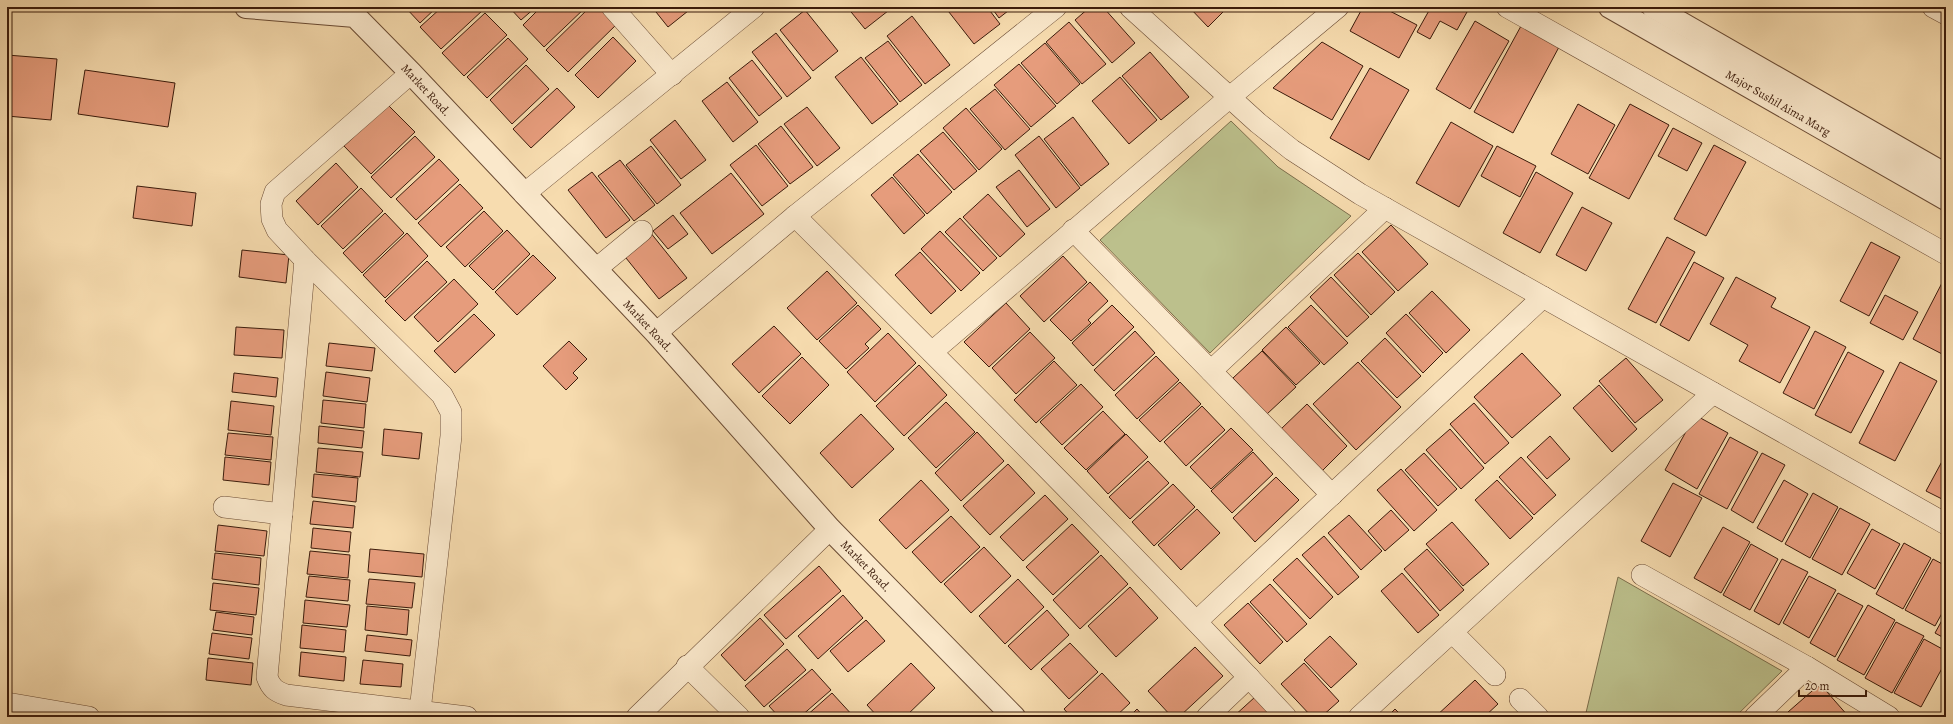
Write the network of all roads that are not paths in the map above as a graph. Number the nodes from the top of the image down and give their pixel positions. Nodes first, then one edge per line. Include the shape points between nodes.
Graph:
1 (246, 7) edge
2 (612, 7) edge
3 (754, 7) edge
4 (1056, 7) edge
5 (1130, 7) edge
6 (1338, 7) edge
7 (1508, 7) edge
8 (1610, 7) edge
9 (1653, 7) edge
10 (1933, 7) edge
11 (351, 11) edge
12 (1946, 14) edge
13 (412, 73) junction
14 (672, 75) junction
15 (1230, 97) junction
16 (1946, 175) edge
17 (524, 194) junction
18 (1946, 199) edge
19 (1385, 208) junction
20 (795, 216) junction
21 (1073, 230) junction
22 (642, 231) dead end
23 (1946, 254) edge
24 (305, 260) junction
25 (596, 269) junction
26 (1543, 297) junction
27 (656, 334) junction
28 (932, 352) junction
29 (1211, 371) junction
30 (1713, 393) junction
31 (1332, 495) junction
32 (224, 507) dead end
33 (282, 514) junction
34 (1946, 524) edge
35 (830, 529) junction
36 (1642, 575) dead end
37 (1197, 621) junction
38 (1452, 632) junction
39 (687, 666) junction
40 (1807, 667) junction
41 (1495, 674) dead end
42 (1249, 677) junction
43 (1520, 700) dead end
44 (7, 704) edge
45 (420, 711) junction
46 (89, 717) edge
47 (467, 717) edge
48 (636, 717) edge
49 (739, 717) edge
50 (1014, 717) edge
51 (1207, 717) edge
52 (1286, 717) edge
53 (1359, 717) edge
54 (1538, 717) edge
55 (1755, 717) edge
56 (1889, 717) edge

1 - 11 street, Market Road.
2 - 14 street
3 - 14 street
4 - 20 street
5 - 15 street
6 - 15 street
7 - 23 street
8 - 18 street, Major Sushil Aima Marg
9 - 16 street, Major Sushil Aima Marg
10 - 12 street
11 - 13 street, Market Road.
13 - 17 street, Market Road.
13 - 24 street via 275,192 271,204 272,219 277,230
14 - 17 street
15 - 19 street via 1292,150
15 - 21 street
17 - 25 street, Market Road.
19 - 26 street
19 - 29 street
20 - 27 street
20 - 28 street
21 - 28 street
21 - 29 street
22 - 25 street
24 - 33 street
24 - 45 street via 442,395 451,412 451,436
25 - 27 street, Market Road.
26 - 30 street
26 - 31 street
27 - 35 street, Market Road.
28 - 37 street
29 - 31 street
30 - 34 street
30 - 38 street
31 - 37 street
32 - 33 street
33 - 45 street via 267,677 270,686 276,692 286,695
35 - 39 street
35 - 50 street, Market Road.
36 - 40 street
37 - 42 street
38 - 41 street
38 - 53 street
39 - 48 street
39 - 49 street
40 - 55 street
40 - 56 street
42 - 51 street
42 - 52 street
43 - 54 street
44 - 46 street
45 - 47 street

